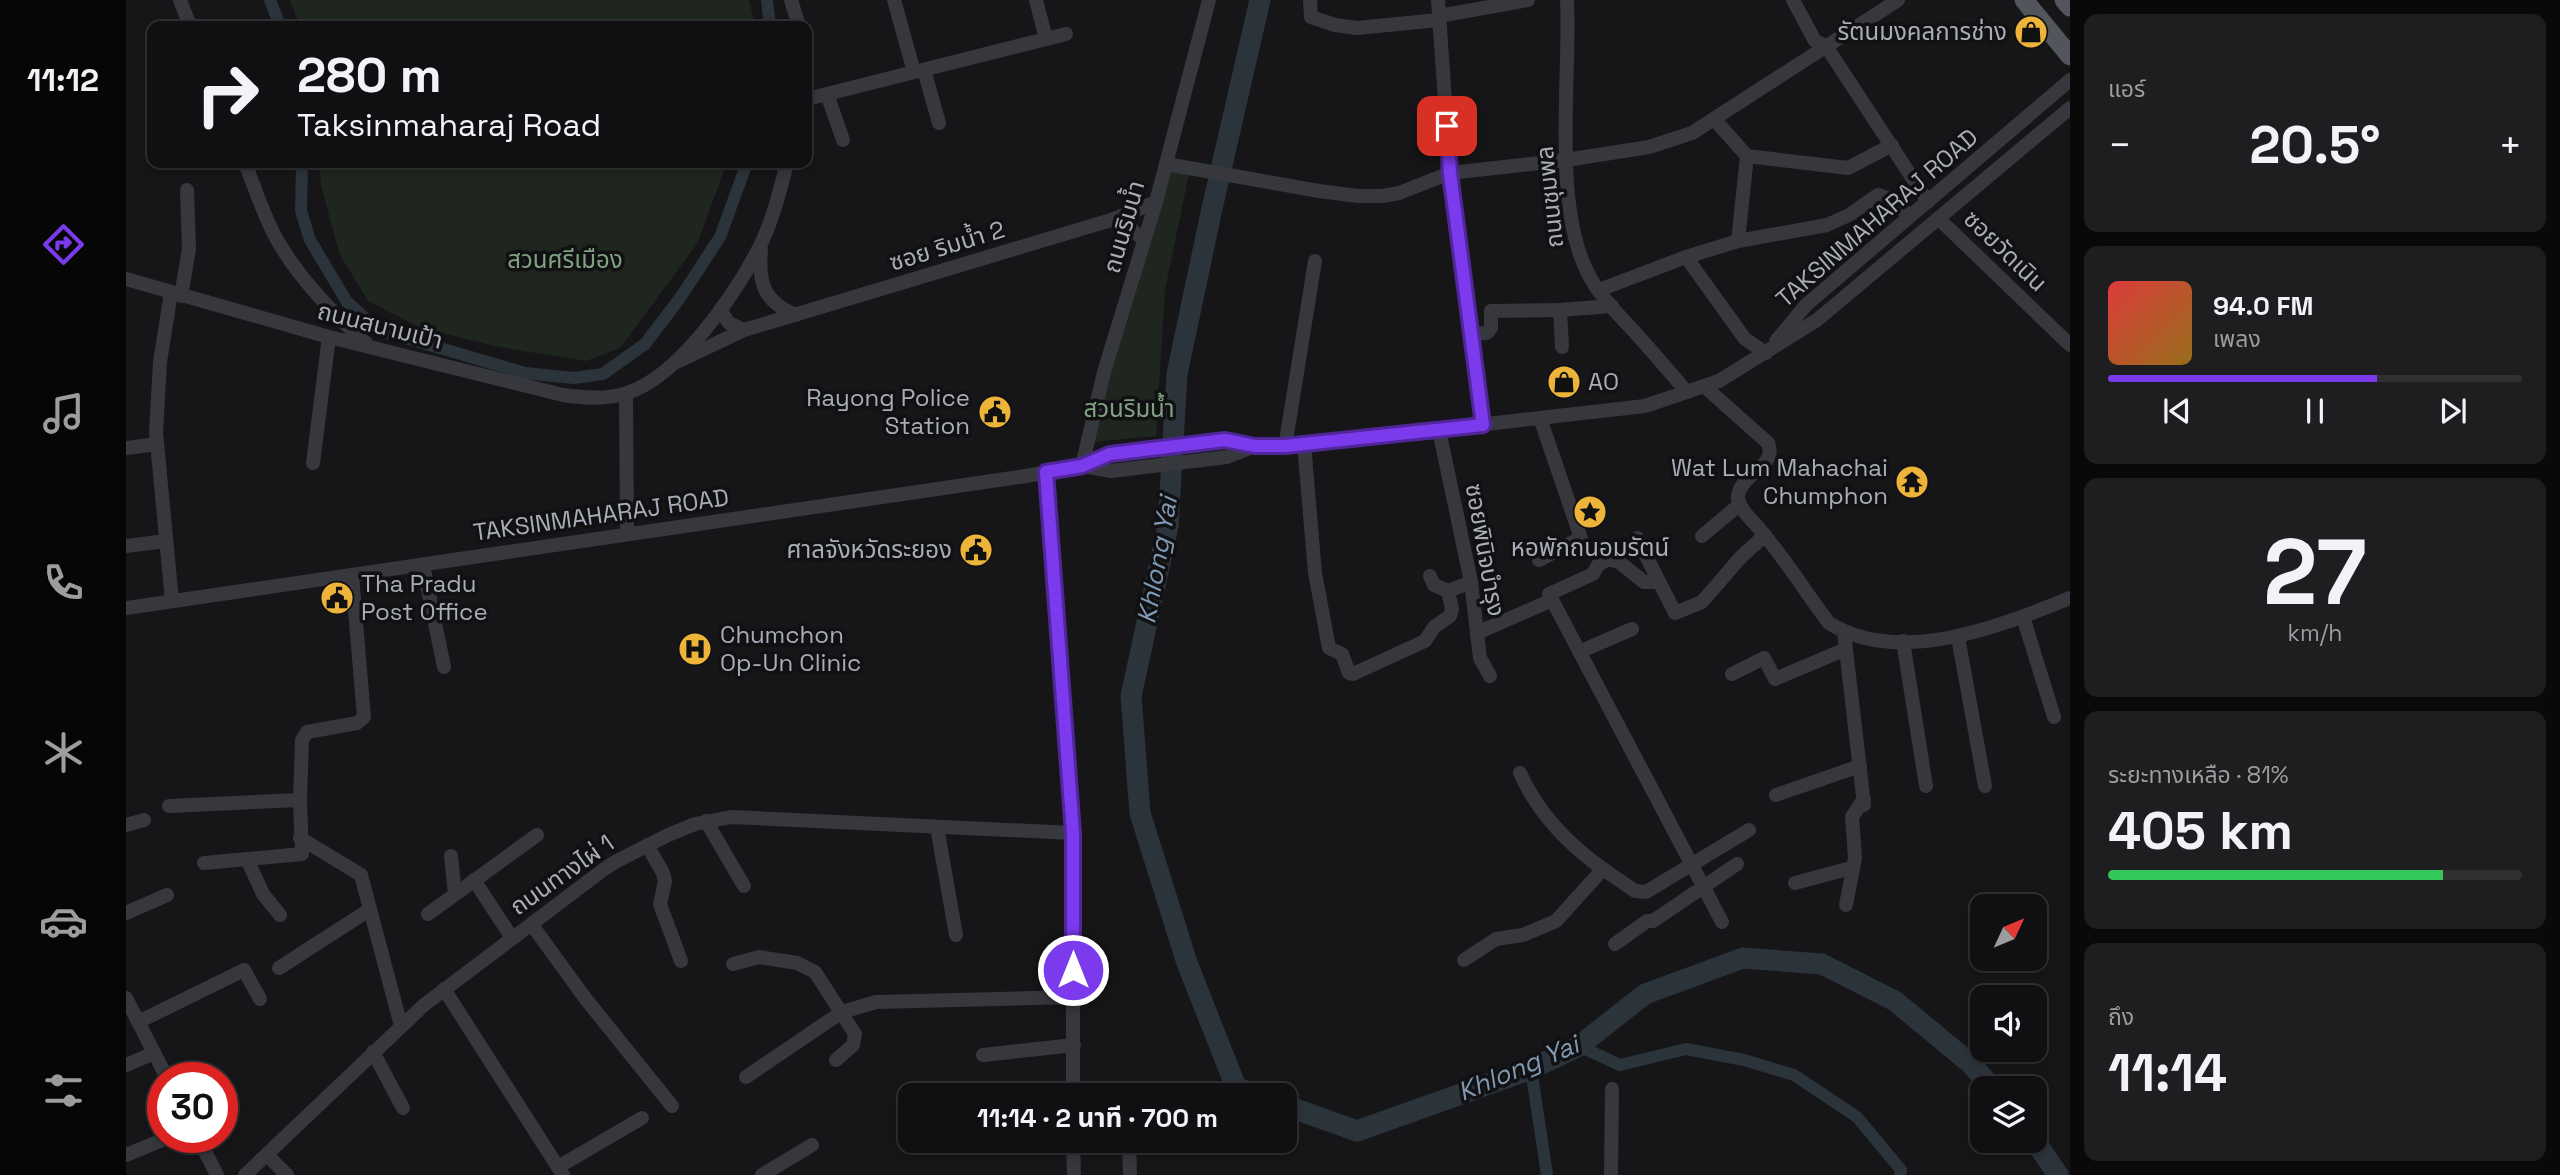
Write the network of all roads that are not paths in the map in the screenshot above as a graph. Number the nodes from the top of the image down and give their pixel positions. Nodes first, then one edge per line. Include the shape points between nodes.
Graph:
1 (180, 0) edge
2 (793, 0) edge
3 (894, 0) edge
4 (1036, 0) edge
5 (1209, 0) edge
6 (1310, 0) edge
7 (1438, 0) edge
8 (1528, 0) edge
9 (1567, 0) edge
10 (1793, 0) edge
11 (1898, 0) edge
12 (2024, 0) edge
13 (2064, 0) edge
14 (2070, 7) edge
15 (1439, 18) junction
16 (188, 21) edge
17 (798, 21) edge
18 (1066, 34) dead end
19 (1046, 39) junction
20 (1826, 47) junction
21 (2070, 56) edge
22 (919, 71) junction
23 (2070, 80) edge
24 (828, 94) junction
25 (812, 98) edge
26 (2070, 108) edge
27 (1714, 119) junction
28 (939, 123) dead end
29 (843, 140) dead end
30 (1892, 145) junction
31 (1747, 156) junction
32 (1566, 160) junction
33 (1166, 164) junction
34 (247, 168) edge
35 (786, 168) edge
36 (1450, 173) junction
37 (187, 190) dead end
38 (1156, 202) junction
39 (1928, 202) junction
40 (1910, 216) junction
41 (1939, 219) junction
42 (1111, 220) junction
43 (1144, 240) junction
44 (1738, 241) junction
45 (761, 243) junction
46 (1686, 257) junction
47 (1315, 261) dead end
48 (126, 279) edge
49 (1599, 290) junction
50 (766, 293) junction
51 (176, 295) junction
52 (731, 295) junction
53 (1612, 306) junction
54 (720, 310) junction
55 (1560, 310) junction
56 (796, 315) junction
57 (769, 323) junction
58 (744, 330) junction
59 (1472, 334) junction
60 (330, 337) junction
61 (2070, 345) edge
62 (1562, 347) dead end
63 (372, 348) junction
64 (1766, 353) junction
65 (670, 366) junction
66 (1704, 386) junction
67 (1687, 392) junction
68 (626, 394) junction
69 (1540, 418) junction
70 (1483, 425) junction
71 (1438, 429) junction
72 (157, 444) junction
73 (1304, 444) junction
74 (1255, 446) junction
75 (1285, 446) junction
76 (126, 449) edge
77 (313, 463) dead end
78 (1082, 466) junction
79 (1046, 472) junction
80 (1739, 505) junction
81 (627, 534) junction
82 (1765, 535) junction
83 (1702, 536) dead end
84 (1637, 538) dead end
85 (166, 541) junction
86 (126, 546) edge
87 (1539, 560) dead end
88 (424, 565) junction
89 (352, 575) junction
90 (1430, 576) dead end
91 (1471, 582) junction
92 (1658, 582) junction
93 (1448, 590) junction
94 (2070, 598) edge
95 (1552, 600) junction
96 (172, 601) junction
97 (126, 608) edge
98 (2023, 617) junction
99 (1632, 629) dead end
100 (1844, 632) junction
101 (1477, 633) junction
102 (1958, 637) junction
103 (1903, 641) junction
104 (1846, 649) junction
105 (1579, 652) junction
106 (444, 667) dead end
107 (1732, 674) dead end
108 (1490, 676) dead end
109 (2054, 718) dead end
110 (1860, 766) junction
111 (1520, 773) dead end
112 (1926, 786) dead end
113 (1985, 786) dead end
114 (1776, 795) dead end
115 (300, 800) junction
116 (169, 806) dead end
117 (144, 820) dead end
118 (706, 821) junction
119 (126, 825) edge
120 (937, 827) junction
121 (1749, 831) dead end
122 (1073, 833) junction
123 (537, 835) dead end
124 (300, 838) junction
125 (647, 845) junction
126 (451, 856) dead end
127 (247, 859) junction
128 (204, 863) dead end
129 (1691, 863) junction
130 (1737, 864) dead end
131 (1851, 868) junction
132 (1604, 869) junction
133 (474, 880) junction
134 (1795, 883) dead end
135 (744, 886) dead end
136 (1704, 888) junction
137 (455, 894) junction
138 (167, 895) dead end
139 (1846, 905) dead end
140 (369, 910) junction
141 (126, 913) edge
142 (428, 914) dead end
143 (281, 915) dead end
144 (1722, 922) dead end
145 (532, 925) junction
146 (956, 935) dead end
147 (512, 939) junction
148 (1615, 944) dead end
149 (1464, 960) dead end
150 (681, 961) dead end
151 (733, 964) dead end
152 (279, 968) dead end
153 (444, 989) junction
154 (1073, 997) junction
155 (126, 998) edge
156 (260, 999) dead end
157 (842, 1012) junction
158 (138, 1022) junction
159 (401, 1026) junction
160 (1074, 1045) junction
161 (373, 1052) junction
162 (155, 1053) junction
163 (983, 1055) dead end
164 (836, 1060) dead end
165 (159, 1062) edge
166 (126, 1065) edge
167 (746, 1077) dead end
168 (1073, 1083) edge
169 (1612, 1089) dead end
170 (672, 1106) dead end
171 (403, 1108) dead end
172 (642, 1118) dead end
173 (812, 1145) dead end
174 (147, 1146) edge
175 (206, 1153) edge
176 (1073, 1153) edge
177 (1129, 1153) edge
178 (126, 1155) edge
179 (267, 1155) junction
180 (561, 1171) edge
181 (770, 1173) edge
182 (217, 1175) edge
183 (245, 1175) edge
184 (287, 1175) edge
185 (1074, 1175) edge
186 (1130, 1175) edge
187 (1611, 1175) edge

1 - 16 street
2 - 17 street
3 - 22 street
4 - 19 street
5 - 33 street, ถนนริมน้ำ
6 - 15 street via 1311,17 1346,28
7 - 15 street
8 - 15 street
9 - 32 street, ถนนชุมพล
10 - 20 street via 1815,41
11 - 20 street
12 - 21 main road
13 - 14 main road
15 - 36 street
18 - 19 street
19 - 22 street
20 - 27 street
20 - 30 street
22 - 24 street
22 - 28 street
23 - 39 street, TAKSINMAHARAJ ROAD
24 - 25 street
24 - 29 street
26 - 41 street
27 - 31 street
27 - 32 street via 1664,144
30 - 31 street via 1848,168
30 - 39 street
31 - 44 street
32 - 36 street
32 - 49 street, ถนนชุมพล via 1575,243
33 - 36 street via 1358,196 1399,193
33 - 38 street, ถนนริมน้ำ
34 - 63 street via 276,238 296,268
35 - 45 street
36 - 59 street
37 - 51 street via 189,249
38 - 42 street, ซอย ริมน้ำ 2
38 - 43 street, ถนนริมน้ำ
39 - 40 street, TAKSINMAHARAJ ROAD
40 - 44 street via 1878,195 1827,225
40 - 64 street, TAKSINMAHARAJ ROAD via 1806,305
41 - 61 street, ซอยวัดเนิน
41 - 64 street via 1817,320
42 - 43 street
42 - 56 street, ซอย ริมน้ำ 2
43 - 78 street, ถนนริมน้ำ via 1104,372
44 - 46 street
45 - 50 street via 759,268
45 - 52 street
46 - 49 street
46 - 64 street via 1745,339
47 - 75 street
48 - 51 street, ถนนสนามเป้า
49 - 53 street, ถนนชุมพล
50 - 52 street via 749,287
50 - 56 street
50 - 57 street via 773,308
51 - 60 street, ถนนสนามเป้า
51 - 72 street via 159,373
52 - 54 street
53 - 55 street
53 - 67 street, ถนนชุมพล
54 - 58 street via 729,323
54 - 65 street
55 - 59 street via 1491,311 1488,333
55 - 62 street
56 - 57 street, ซอย ริมน้ำ 2
57 - 58 street, ซอย ริมน้ำ 2
58 - 65 street, ซอย ริมน้ำ 2
59 - 70 street
60 - 63 street, ถนนสนามเป้า
60 - 77 street
63 - 68 street, ถนนสนามเป้า via 563,395 599,398
64 - 66 street, TAKSINMAHARAJ ROAD
65 - 68 street, ถนนสนามเป้า
66 - 67 street, TAKSINMAHARAJ ROAD
66 - 80 street via 1772,451 1741,487
67 - 69 street, TAKSINMAHARAJ ROAD via 1645,406
68 - 81 street
69 - 70 street, TAKSINMAHARAJ ROAD
69 - 87 street via 1581,538
70 - 71 street, TAKSINMAHARAJ ROAD
71 - 73 street, TAKSINMAHARAJ ROAD
71 - 91 street, ซอยพินิจบำรุง
72 - 76 street
72 - 85 street
73 - 75 street, TAKSINMAHARAJ ROAD
73 - 93 street via 1315,573 1329,648 1342,654 1349,673 1425,641 1450,616
74 - 75 street, TAKSINMAHARAJ ROAD
74 - 78 street, TAKSINMAHARAJ ROAD via 1227,457 1111,471
74 - 78 street, TAKSINMAHARAJ ROAD via 1225,440 1110,454
78 - 79 street, TAKSINMAHARAJ ROAD
79 - 81 street, TAKSINMAHARAJ ROAD
79 - 122 street
80 - 82 street
80 - 83 street
81 - 88 street, TAKSINMAHARAJ ROAD
82 - 92 street via 1702,602 1675,613
82 - 100 street via 1829,623
84 - 92 street
85 - 86 street
85 - 96 street
88 - 89 street, TAKSINMAHARAJ ROAD
88 - 106 street
89 - 96 street, TAKSINMAHARAJ ROAD
89 - 115 street via 364,717 357,723 307,732 302,740
90 - 93 street via 1434,585
91 - 93 street
91 - 101 street, ซอยพินิจบำรุง
92 - 95 street via 1644,582 1608,559 1593,574 1549,594
94 - 98 street
95 - 101 street
95 - 105 street
96 - 97 street, TAKSINMAHARAJ ROAD
98 - 102 street
98 - 109 street
99 - 105 street
100 - 103 street
100 - 104 street
101 - 108 street, ซอยพินิจบำรุง via 1479,658
102 - 103 street
102 - 113 street
103 - 112 street
104 - 107 street via 1775,679 1764,658
104 - 110 street
105 - 129 street
110 - 114 street
110 - 131 street via 1864,802 1852,817 1855,858
111 - 132 street via 1550,821
115 - 116 street
115 - 124 street
117 - 119 street
118 - 120 street, ถนนทางไผ่ 1 via 731,817
118 - 125 street, ถนนทางไผ่ 1
118 - 135 street
120 - 122 street, ถนนทางไผ่ 1
120 - 146 street
121 - 129 street
122 - 154 street
123 - 133 street
124 - 127 street via 302,854
124 - 140 street via 361,875
125 - 145 street, ถนนทางไผ่ 1 via 615,862
125 - 150 street via 663,873 660,904
126 - 137 street
127 - 128 street
127 - 143 street via 263,894
129 - 132 street via 1641,893
129 - 136 street
130 - 136 street
131 - 134 street
131 - 139 street
132 - 149 street via 1556,921 1524,935 1496,939
133 - 137 street
133 - 147 street
136 - 144 street
136 - 148 street
137 - 142 street
138 - 141 street
140 - 152 street
140 - 159 street
145 - 147 street, ถนนทางไผ่ 1
145 - 170 street
147 - 153 street, ถนนทางไผ่ 1
151 - 157 street via 759,957 797,963 815,971
153 - 159 street, ถนนทางไผ่ 1
153 - 180 street
154 - 157 street via 876,1002
154 - 160 street
155 - 158 street
156 - 158 street via 244,970
157 - 164 street via 855,1039
157 - 167 street
158 - 162 street
159 - 161 street, ถนนทางไผ่ 1
160 - 163 street
160 - 168 street
161 - 171 street
161 - 179 street, ถนนทางไผ่ 1
162 - 165 street
162 - 166 street
169 - 187 street
172 - 180 street
173 - 181 street
174 - 178 street
175 - 182 street
176 - 185 street
177 - 186 street
179 - 183 street, ถนนทางไผ่ 1
179 - 184 street

